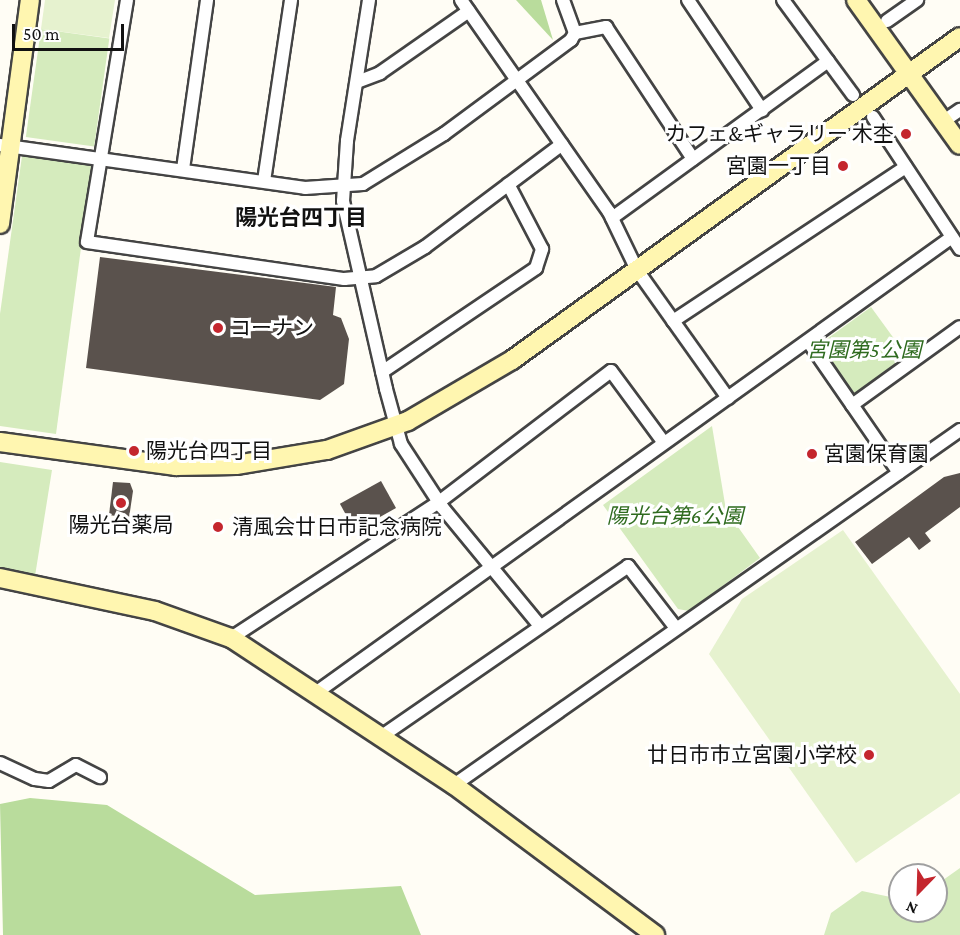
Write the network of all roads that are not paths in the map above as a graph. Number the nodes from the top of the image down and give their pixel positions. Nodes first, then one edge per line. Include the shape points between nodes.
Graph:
1 (30, 0) edge
2 (127, 0) edge
3 (207, 0) edge
4 (291, 0) edge
5 (369, 0) edge
6 (461, 0) edge
7 (563, 0) edge
8 (688, 0) edge
9 (783, 0) edge
10 (856, 0) edge
11 (917, 0) edge
12 (469, 11) junction
13 (887, 21) dead end
14 (575, 33) junction
15 (960, 37) edge
16 (828, 61) junction
17 (908, 74) junction
18 (517, 80) junction
19 (357, 82) junction
20 (853, 95) dead end
21 (762, 110) junction
22 (873, 117) dead end
23 (562, 144) junction
24 (5, 145) edge
25 (960, 145) edge
26 (101, 159) junction
27 (693, 159) junction
28 (906, 167) junction
29 (183, 169) junction
30 (264, 181) junction
31 (508, 184) junction
32 (344, 186) junction
33 (612, 218) junction
34 (0, 224) edge
35 (952, 237) junction
36 (960, 249) edge
37 (637, 270) junction
38 (361, 278) junction
39 (673, 321) junction
40 (960, 327) edge
41 (808, 341) junction
42 (382, 372) junction
43 (728, 398) junction
44 (852, 405) junction
45 (396, 426) junction
46 (960, 430) edge
47 (0, 442) edge
48 (664, 443) junction
49 (899, 473) junction
50 (439, 502) junction
51 (491, 567) junction
52 (0, 578) edge
53 (540, 626) junction
54 (676, 628) junction
55 (231, 638) junction
56 (317, 692) junction
57 (382, 736) junction
58 (0, 764) edge
59 (100, 777) dead end
60 (454, 785) junction
61 (655, 935) edge

1 - 24 street
2 - 26 street
3 - 29 street
4 - 30 street
5 - 19 street
6 - 12 street
7 - 14 street
8 - 21 street
9 - 16 street
10 - 17 street
11 - 13 street
12 - 18 street
12 - 19 street via 380,73
14 - 18 street
14 - 27 street via 606,27
15 - 17 street
16 - 20 street
16 - 21 street
17 - 25 street
17 - 37 street
18 - 23 street
18 - 32 street via 378,177
19 - 32 street
21 - 27 street
22 - 28 street
23 - 31 street
23 - 33 street
24 - 26 street
24 - 34 street
26 - 29 street
26 - 38 street via 87,242 344,279
27 - 33 street
28 - 35 street
28 - 39 street
29 - 30 street
30 - 32 street via 304,188
31 - 38 street via 401,264 376,276
31 - 42 street via 542,249 536,268
32 - 38 street via 343,201
33 - 37 street
35 - 36 street
35 - 41 street
37 - 39 street
37 - 45 street via 464,391
38 - 42 street
39 - 43 street
40 - 44 street
41 - 43 street
41 - 44 street
42 - 45 street
43 - 48 street
44 - 49 street
45 - 47 street via 327,450 236,465 176,466
45 - 50 street via 401,444
46 - 49 street
48 - 50 street via 611,371
48 - 51 street
49 - 54 street
50 - 51 street
50 - 55 street
51 - 53 street
51 - 56 street
52 - 55 street via 155,611
53 - 54 street via 628,566
53 - 57 street
54 - 60 street
55 - 56 street
56 - 57 street
57 - 60 street
58 - 59 street via 50,781 76,765
60 - 61 street

